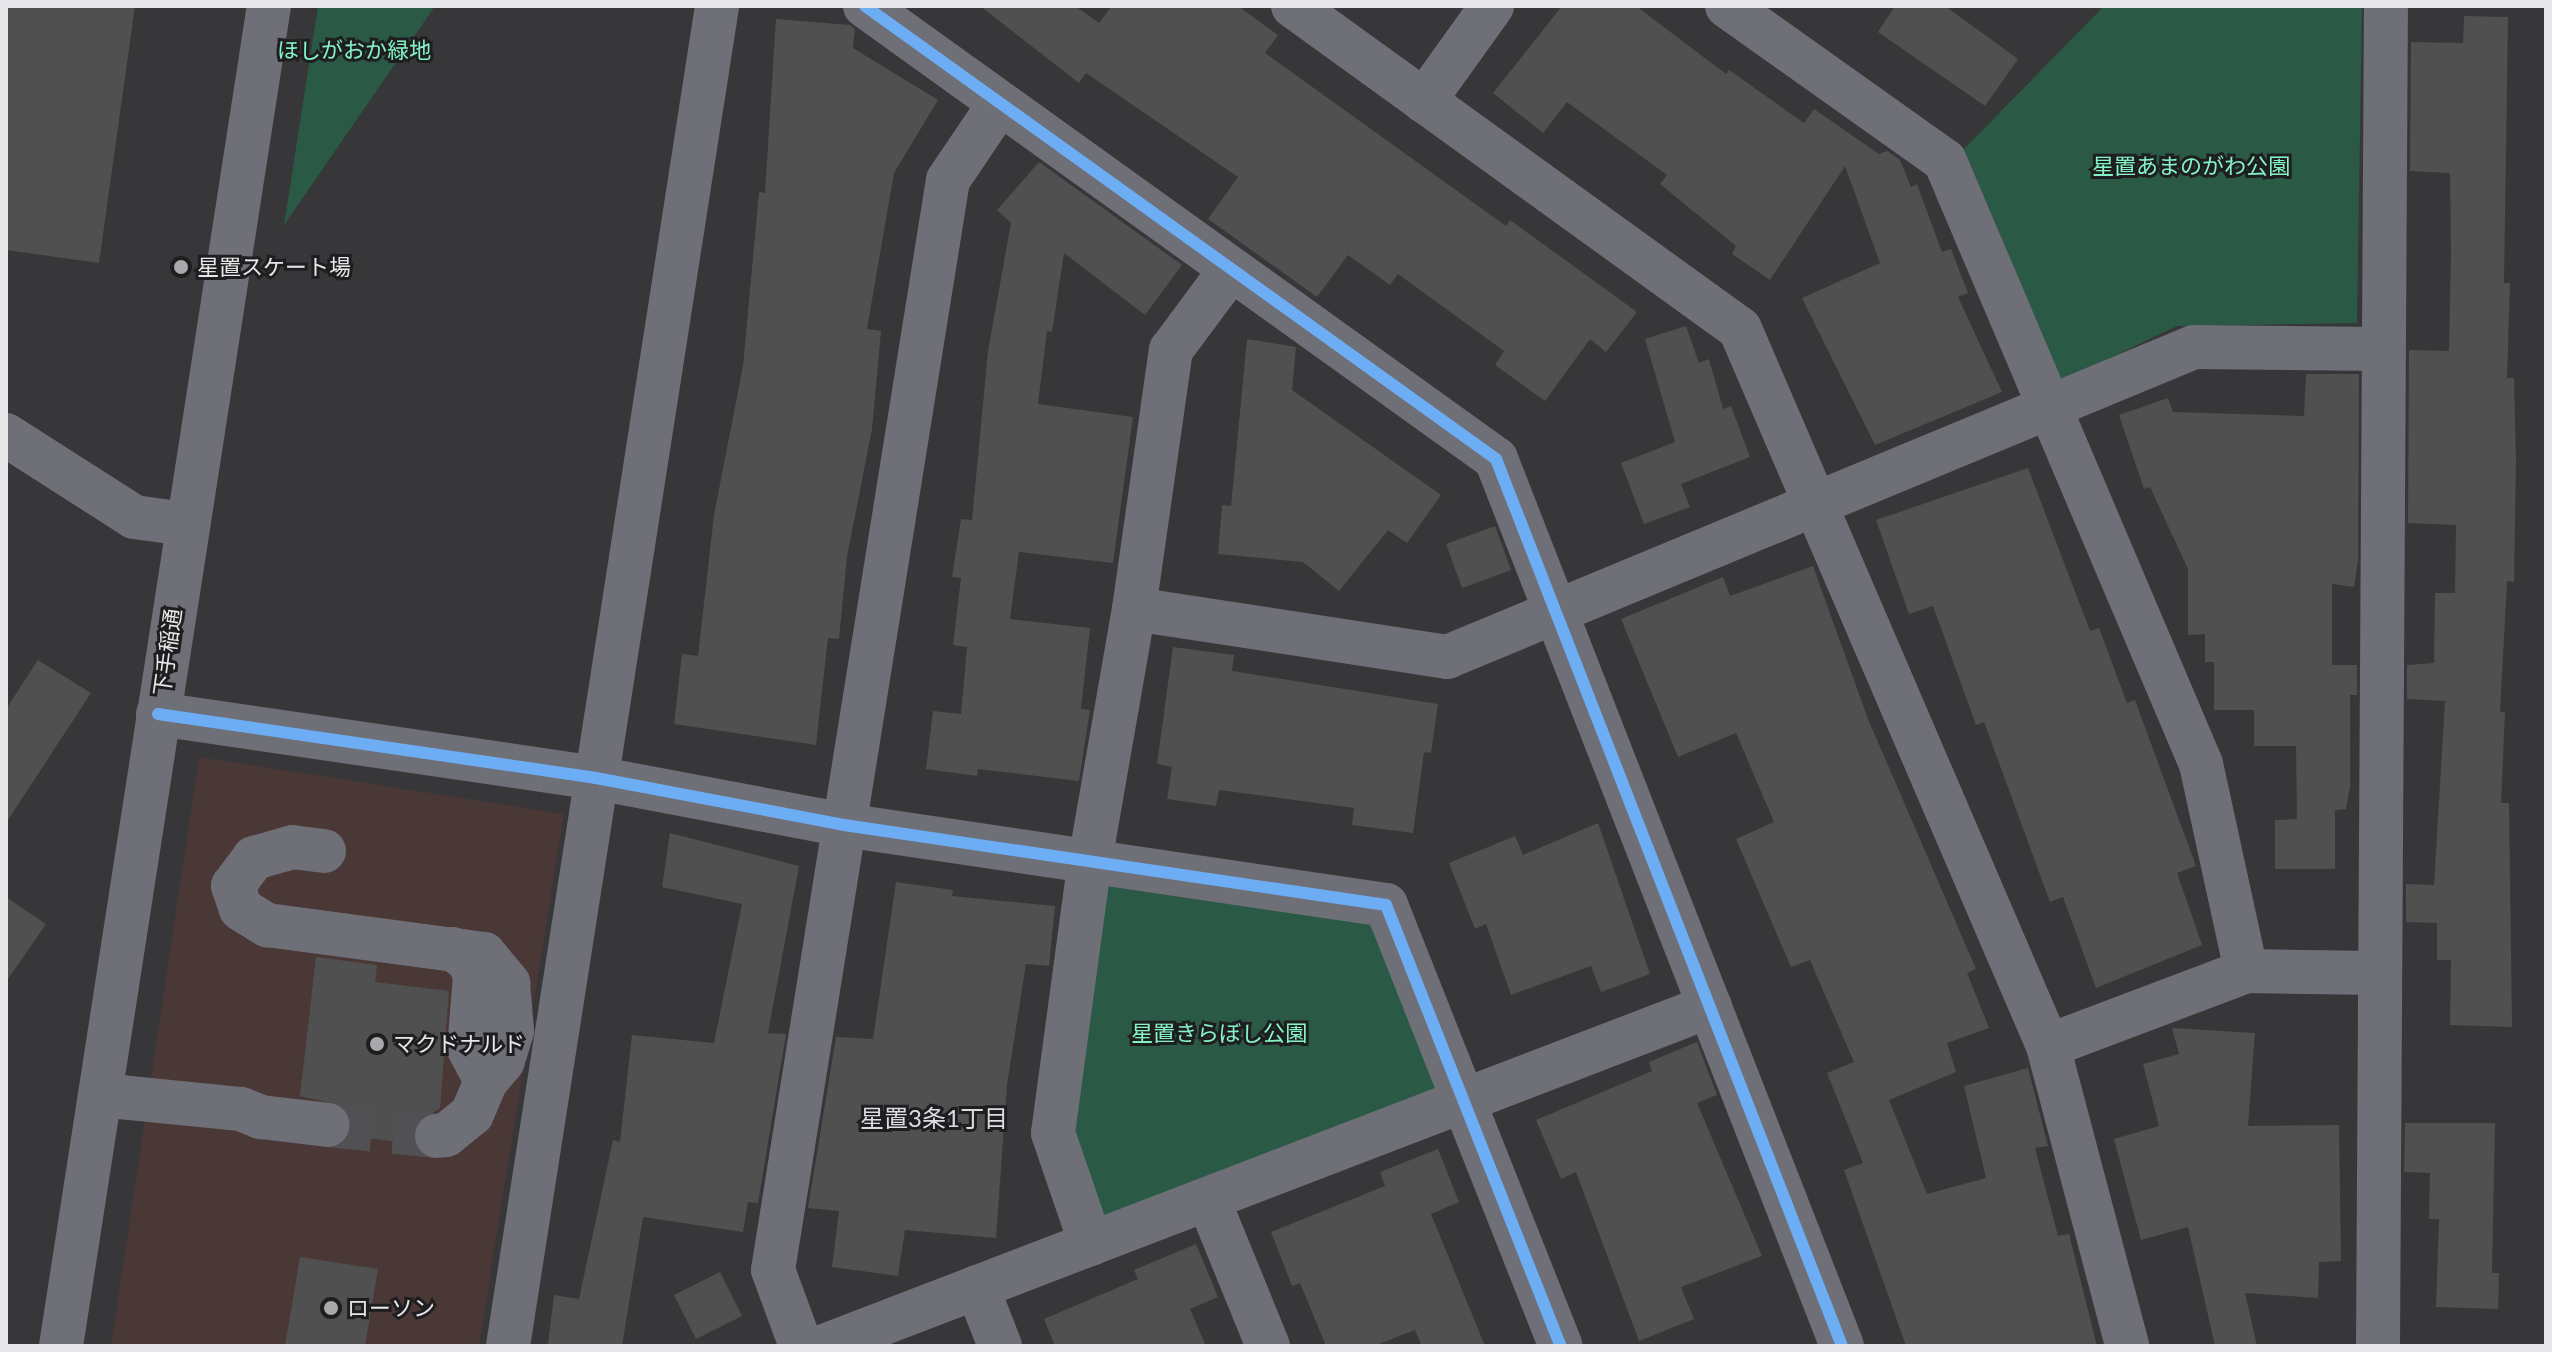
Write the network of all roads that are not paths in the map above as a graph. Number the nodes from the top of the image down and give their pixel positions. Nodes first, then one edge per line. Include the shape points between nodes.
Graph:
1 (269, 6) edge
2 (717, 6) edge
3 (865, 6) edge
4 (1293, 6) edge
5 (1492, 6) edge
6 (1727, 6) edge
7 (2386, 6) edge
8 (1777, 20) edge
9 (1424, 101) junction
10 (998, 106) junction
11 (1229, 272) junction
12 (2383, 349) junction
13 (2049, 407) junction
14 (6, 435) edge
15 (1818, 503) junction
16 (186, 524) junction
17 (1134, 609) junction
18 (1554, 612) junction
19 (158, 714) junction
20 (596, 778) junction
21 (844, 825) junction
22 (324, 851) dead end
23 (1090, 861) junction
24 (2246, 971) junction
25 (2380, 973) junction
26 (1710, 1006) junction
27 (2048, 1046) junction
28 (100, 1095) junction
29 (1464, 1101) junction
30 (328, 1125) tunnel mouth
31 (437, 1136) tunnel mouth
32 (1208, 1199) junction
33 (1091, 1244) junction
34 (977, 1287) junction
35 (61, 1346) edge
36 (508, 1346) edge
37 (801, 1346) edge
38 (824, 1346) edge
39 (1000, 1346) edge
40 (1268, 1346) edge
41 (1561, 1346) edge
42 (1842, 1346) edge
43 (2127, 1346) edge
44 (2378, 1346) edge

1 - 16 street, 下手稲通
2 - 20 street
3 - 10 street
4 - 9 street
5 - 9 street
6 - 8 street
7 - 12 street
8 - 13 street via 1945,161
9 - 15 street via 1740,329
10 - 11 street
10 - 21 street via 948,180
11 - 17 street via 1171,350
11 - 18 street via 1496,459
12 - 13 street via 2194,347
12 - 25 street
13 - 15 street
13 - 24 street via 2201,764
14 - 16 street via 134,517
15 - 18 street
15 - 27 street
16 - 19 street, 下手稲通
17 - 18 street via 1447,657
17 - 23 street
18 - 26 street
19 - 20 street
19 - 28 street, 下手稲通
20 - 21 street
20 - 36 street
21 - 23 street
21 - 37 street via 773,1270
22 - 31 street via 293,847 254,858 237,875 234,891 247,916 267,925 484,954 508,983 509,1045 472,1114
23 - 29 street via 1386,905
23 - 33 street via 1053,1133
24 - 25 street
24 - 27 street
25 - 44 street
26 - 29 street
26 - 42 street
27 - 43 street
28 - 30 street via 241,1109 261,1117
28 - 35 street, 下手稲通
29 - 32 street
29 - 41 street
32 - 33 street
32 - 40 street
33 - 34 street
34 - 38 street
34 - 39 street

